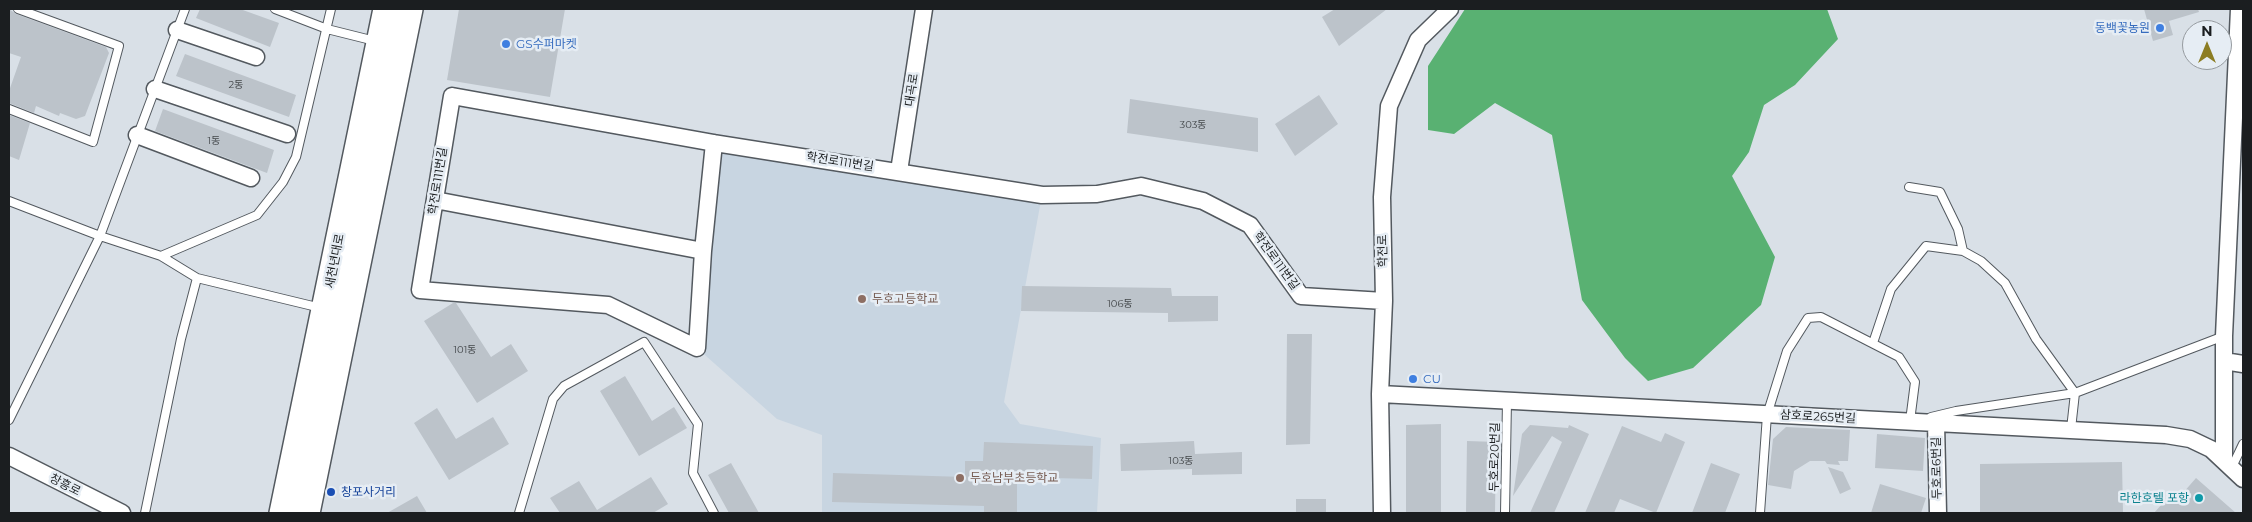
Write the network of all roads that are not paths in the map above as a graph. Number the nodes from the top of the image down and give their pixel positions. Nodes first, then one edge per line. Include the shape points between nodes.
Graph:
1 (18, 9) edge
2 (185, 9) edge
3 (275, 9) edge
4 (331, 9) edge
5 (386, 9) edge
6 (410, 9) edge
7 (924, 9) edge
8 (1450, 9) edge
9 (2239, 9) edge
10 (327, 29) junction
11 (177, 30) junction
12 (379, 42) junction
13 (256, 57) dead end
14 (155, 89) junction
15 (9, 109) edge
16 (287, 134) dead end
17 (137, 136) junction
18 (714, 143) junction
19 (899, 171) junction
20 (251, 178) dead end
21 (1909, 187) dead end
22 (435, 200) junction
23 (9, 201) edge
24 (100, 236) junction
25 (703, 250) junction
26 (1963, 251) junction
27 (161, 256) junction
28 (197, 278) junction
29 (1384, 301) junction
30 (325, 309) junction
31 (2224, 336) junction
32 (1873, 343) junction
33 (2224, 361) junction
34 (2243, 364) edge
35 (2075, 393) junction
36 (1380, 394) junction
37 (1508, 401) junction
38 (1767, 415) junction
39 (9, 420) edge
40 (1909, 421) junction
41 (1936, 423) junction
42 (2071, 429) junction
43 (2243, 444) edge
44 (9, 456) edge
45 (296, 456) junction
46 (2228, 463) junction
47 (2243, 478) edge
48 (308, 507) edge
49 (122, 513) edge
50 (145, 513) edge
51 (282, 513) edge
52 (519, 513) edge
53 (714, 513) edge
54 (1382, 513) edge
55 (1505, 513) edge
56 (1760, 513) edge
57 (1938, 513) edge

1 - 15 lane via 119,46 93,142
2 - 11 lane
3 - 10 lane
4 - 10 lane
5 - 12 main road, 새천년대로
6 - 48 main road, 새천년대로
7 - 19 street, 대곡로
8 - 29 street, 학전로 via 1418,40 1389,106 1382,197
9 - 31 street
10 - 12 lane
10 - 27 lane via 296,157 283,182 257,215
11 - 13 street
11 - 14 lane
12 - 30 main road, 새천년대로
14 - 16 street
14 - 17 lane
17 - 20 street
17 - 24 lane
18 - 19 street, 학전로111번길
18 - 22 street, 학전로111번길 via 452,96
18 - 25 street
19 - 29 street, 학전로111번길 via 1042,195 1097,194 1141,186 1204,201 1250,225 1301,296
21 - 26 lane via 1940,192 1958,228
22 - 25 street
22 - 25 street, 학전로111번길 via 420,290 608,305 697,348
23 - 24 lane
24 - 27 lane
24 - 39 lane
26 - 32 lane via 1926,246 1891,289
26 - 35 lane via 1981,261 2005,282 2036,339
27 - 28 lane
28 - 30 lane
28 - 50 lane
29 - 36 street, 학전로
30 - 45 main road, 새천년대로
31 - 33 street
31 - 35 lane
32 - 38 lane via 1821,317 1808,318 1784,358
32 - 40 lane via 1898,357 1915,382
33 - 34 street
33 - 46 street
35 - 40 lane
35 - 42 lane
36 - 37 street, 삼호로265번길
36 - 54 street, 학전로
37 - 38 street, 삼호로265번길
37 - 55 lane, 두호로20번길
38 - 40 street, 삼호로265번길
38 - 56 lane
40 - 41 street, 삼호로265번길
41 - 42 street, 삼호로265번길
41 - 57 street, 두호로6번길
42 - 46 street, 삼호로265번길 via 2180,436 2211,449
43 - 46 lane
44 - 49 street, 창흥로
45 - 48 main road via 301,473 298,499
45 - 51 main road, 새천년대로
46 - 47 street, 삼호로265번길
52 - 53 lane via 553,400 564,386 644,342 698,424 692,473

